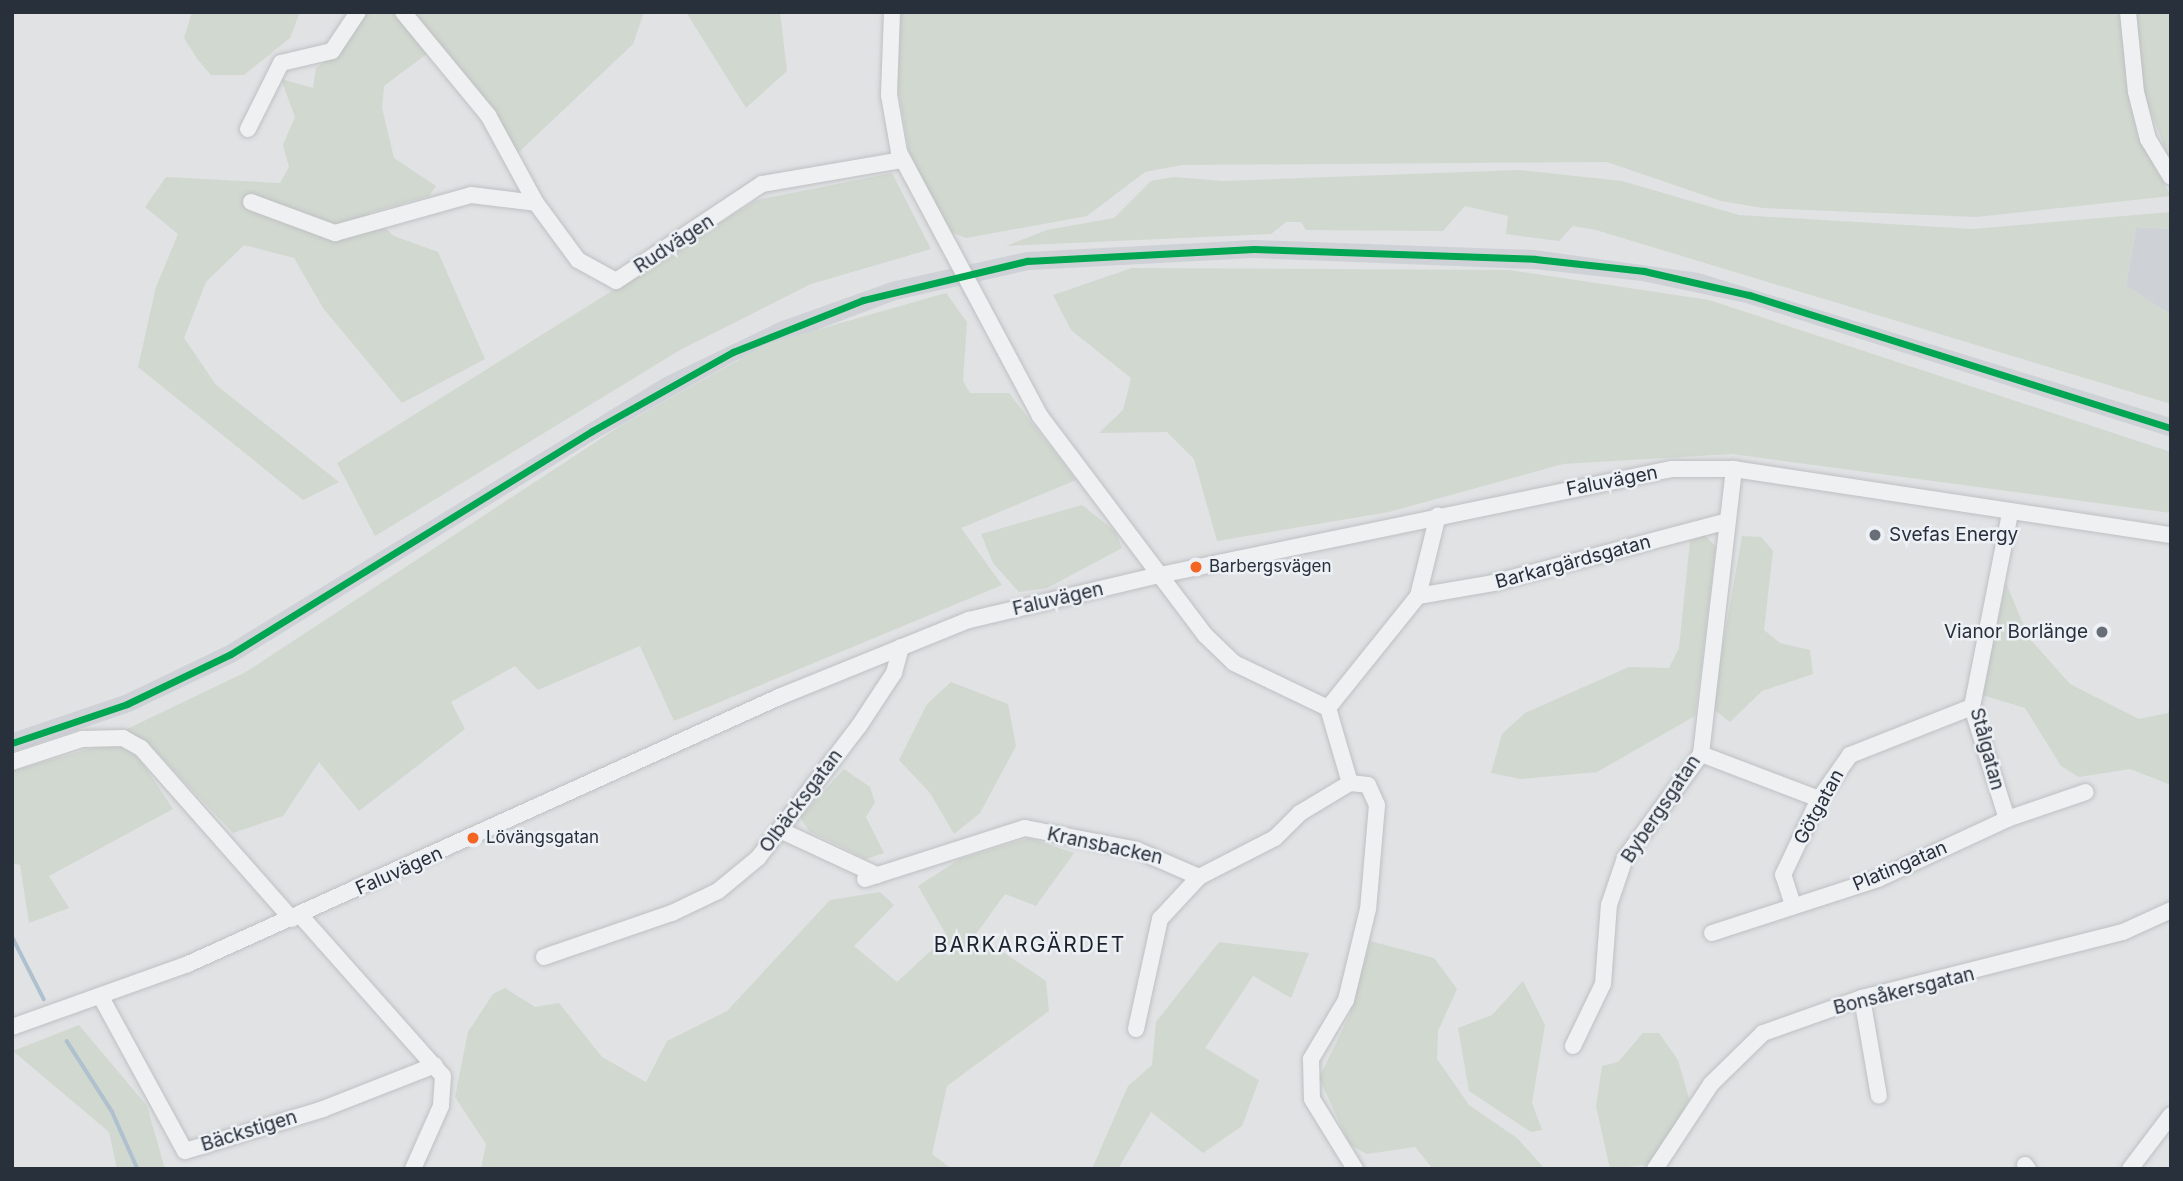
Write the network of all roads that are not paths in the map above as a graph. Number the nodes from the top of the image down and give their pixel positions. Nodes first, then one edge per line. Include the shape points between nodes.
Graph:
1 (358, 12) edge
2 (403, 12) edge
3 (892, 12) edge
4 (2128, 12) edge
5 (248, 129) dead end
6 (902, 160) junction
7 (2171, 177) edge
8 (251, 202) dead end
9 (536, 203) junction
10 (1734, 469) junction
11 (2010, 514) junction
12 (1438, 515) junction
13 (1727, 522) junction
14 (2171, 535) edge
15 (1160, 575) junction
16 (1418, 596) junction
17 (901, 647) junction
18 (1972, 707) junction
19 (1328, 708) junction
20 (1701, 754) junction
21 (12, 762) edge
22 (1350, 783) junction
23 (2086, 792) dead end
24 (1819, 799) junction
25 (2007, 819) junction
26 (782, 831) junction
27 (1199, 877) junction
28 (1793, 905) junction
29 (2171, 910) edge
30 (296, 917) junction
31 (1712, 933) dead end
32 (544, 957) dead end
33 (1862, 998) junction
34 (102, 999) junction
35 (12, 1027) edge
36 (1136, 1028) dead end
37 (1573, 1046) dead end
38 (435, 1065) junction
39 (1879, 1096) dead end
40 (2171, 1115) edge
41 (413, 1169) edge
42 (1355, 1169) edge
43 (1655, 1169) edge
44 (2130, 1169) edge

1 - 5 street via 331,51 281,63
2 - 9 street, Rudvägen via 488,115
3 - 6 street via 889,95
4 - 7 street via 2142,116
6 - 9 street, Rudvägen via 762,184 616,281 578,260
6 - 15 street via 1040,416
8 - 9 street via 335,233 471,195
10 - 11 street, Faluvägen
10 - 12 street, Faluvägen via 1672,469
10 - 13 street
11 - 14 street, Faluvägen
11 - 18 street, Stålgatan
12 - 15 street, Faluvägen
12 - 16 street
13 - 16 street, Barkargärdsgatan via 1493,583
13 - 20 street, Bybergsgatan
15 - 17 street, Faluvägen via 969,620
15 - 19 street via 1234,663
16 - 19 street
17 - 26 street, Olbäcksgatan via 894,673
17 - 30 street, Faluvägen
18 - 24 street, Götgatan via 1850,755
18 - 25 street, Stålgatan
19 - 22 street
20 - 24 street
20 - 37 street, Bybergsgatan via 1625,858 1609,905 1603,984
21 - 30 street via 82,739 123,738 141,748
22 - 27 street via 1300,813 1275,838
22 - 42 street via 1368,785 1377,805 1368,909 1346,1000 1311,1059 1312,1099
23 - 25 street, Platingatan
24 - 28 street, Götgatan via 1783,875
25 - 28 street, Platingatan via 1878,879
26 - 27 street, Kransbacken via 871,877 1025,828 1137,850
26 - 32 street, Olbäcksgatan via 718,891
27 - 36 street via 1160,919
28 - 31 street, Platingatan
29 - 33 street, Bonsåkersgatan via 2123,932
30 - 34 street, Faluvägen
30 - 38 street
33 - 39 street
33 - 43 street, Bonsåkersgatan via 1763,1033 1711,1084
34 - 35 street, Faluvägen
34 - 38 street, Bäckstigen via 185,1150 323,1109
38 - 41 street via 444,1091
40 - 44 street

